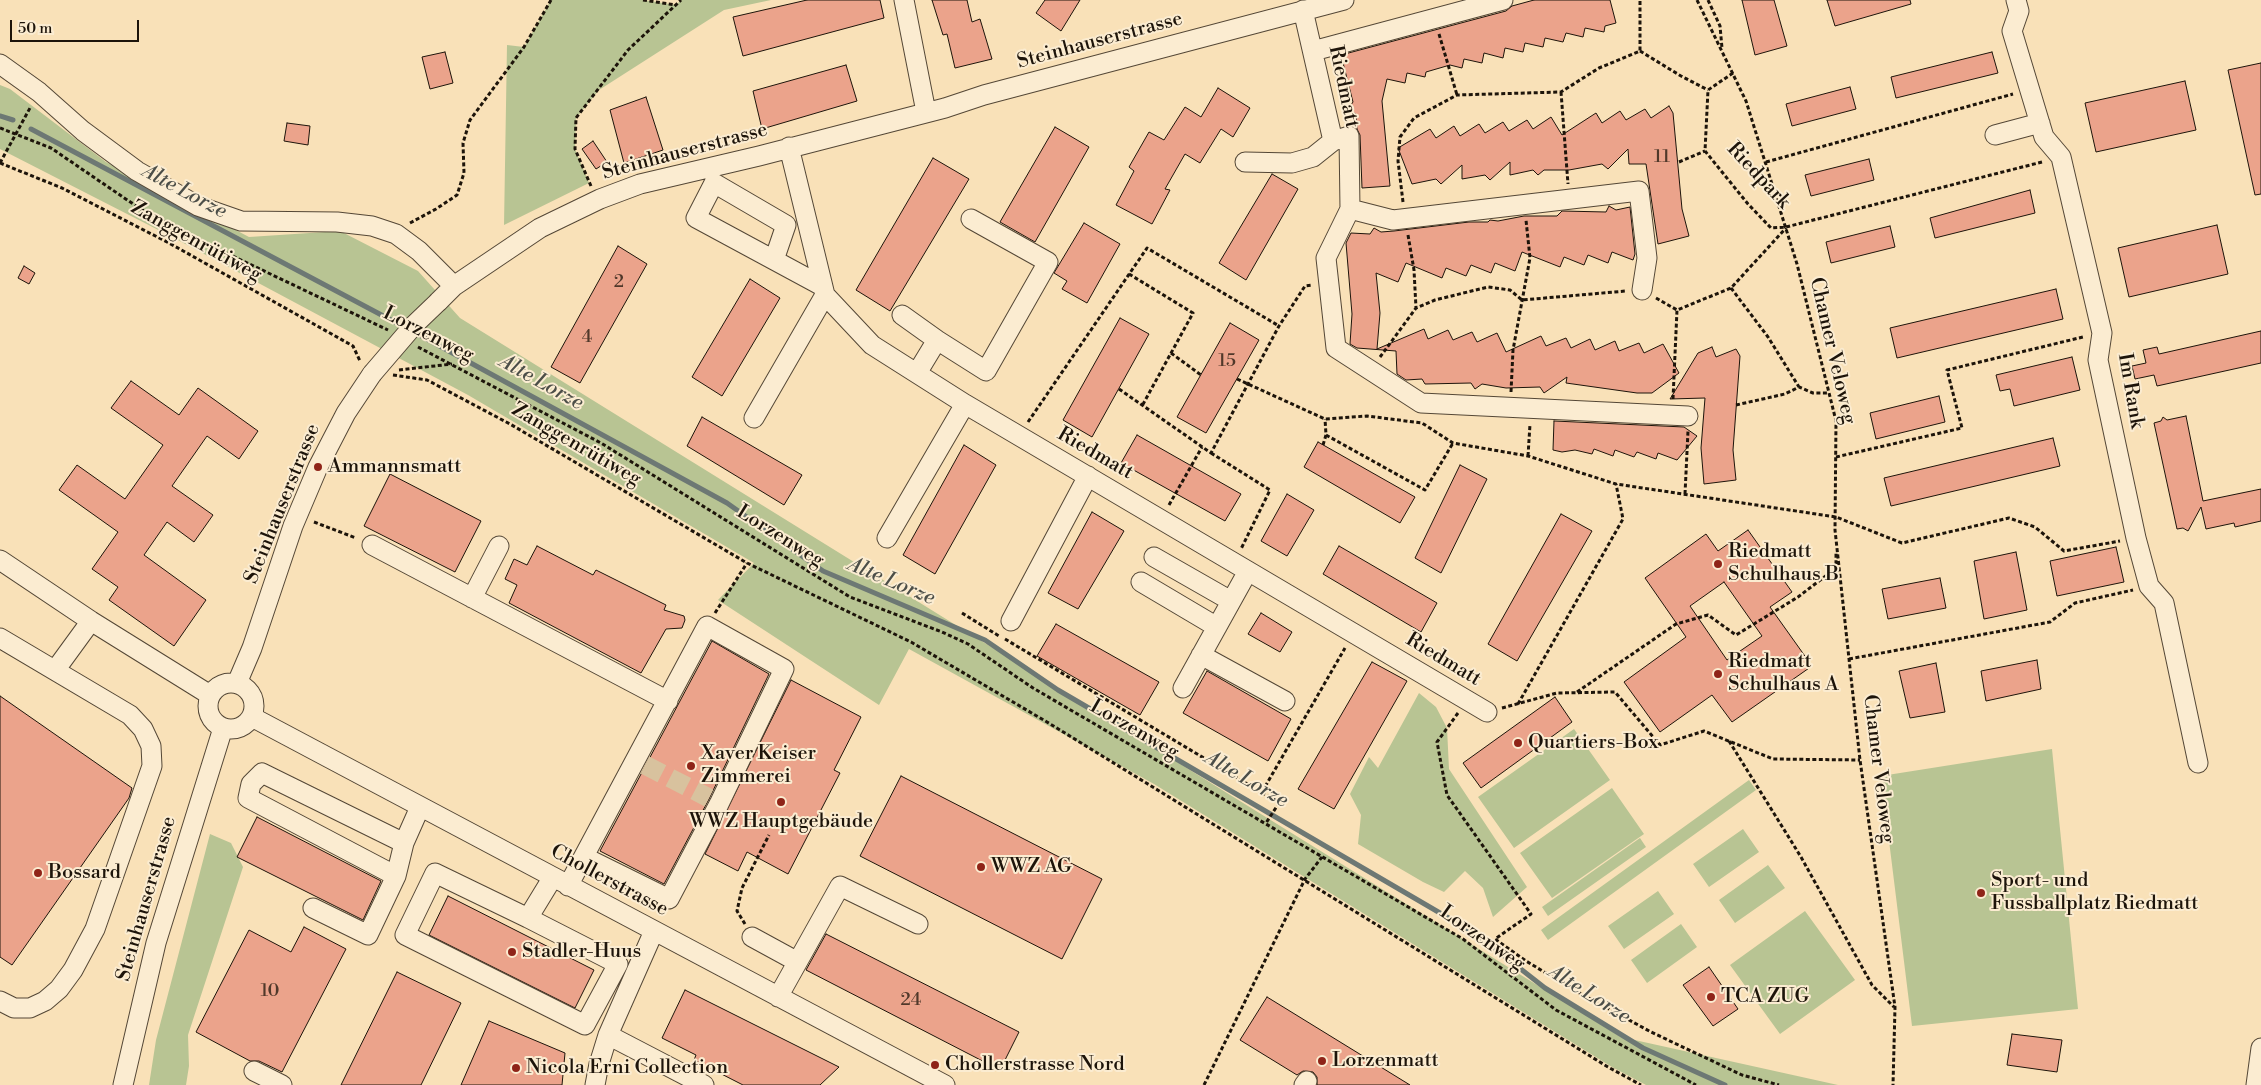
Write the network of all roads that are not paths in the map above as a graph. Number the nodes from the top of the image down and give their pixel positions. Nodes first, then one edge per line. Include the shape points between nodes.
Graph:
1 (904, 0) edge
2 (1344, 0) edge
3 (1503, 0) edge
4 (2016, 0) edge
5 (1303, 10) junction
6 (1313, 51) junction
7 (0, 64) edge
8 (926, 112) junction
9 (2040, 123) junction
10 (1996, 135) dead end
11 (1333, 141) junction
12 (789, 147) junction
13 (1245, 162) dead end
14 (1350, 209) junction
15 (971, 219) dead end
16 (774, 260) junction
17 (454, 286) junction
18 (1642, 290) road end
19 (824, 291) junction
20 (902, 316) dead end
21 (937, 340) junction
22 (917, 373) junction
23 (965, 404) junction
24 (1680, 415) road end
25 (754, 418) dead end
26 (1088, 476) junction
27 (887, 538) dead end
28 (372, 545) road end
29 (499, 546) dead end
30 (1154, 557) dead end
31 (0, 560) edge
32 (1241, 567) junction
33 (1141, 582) dead end
34 (472, 598) junction
35 (1231, 601) junction
36 (91, 621) junction
37 (1011, 621) dead end
38 (1217, 627) junction
39 (0, 638) edge
40 (1201, 655) junction
41 (56, 670) junction
42 (237, 683) junction
43 (1183, 688) dead end
44 (210, 695) junction
45 (1284, 700) dead end
46 (668, 701) junction
47 (1487, 712) road end
48 (252, 717) junction
49 (223, 728) junction
50 (2198, 763) dead end
51 (420, 807) junction
52 (404, 843) junction
53 (584, 857) junction
54 (396, 876) junction
55 (560, 881) junction
56 (313, 908) dead end
57 (528, 918) junction
58 (918, 924) dead end
59 (654, 931) junction
60 (752, 937) road end
61 (796, 961) junction
62 (778, 997) junction
63 (0, 1001) edge
64 (608, 1035) junction
65 (2261, 1048) edge
66 (254, 1071) dead end
67 (2258, 1074) edge
68 (123, 1085) edge
69 (282, 1085) edge
70 (595, 1085) edge
71 (704, 1085) edge
72 (945, 1085) edge

1 - 8 street
2 - 5 street, Steinhauserstrasse
3 - 6 street
4 - 9 street, Im Rank via 2019,11 2012,31
5 - 6 street, Riedmatt
5 - 8 street, Steinhauserstrasse
6 - 11 street, Riedmatt
7 - 17 street via 137,171 198,206 241,221 337,222 372,226 396,234 419,251
8 - 12 street, Steinhauserstrasse
9 - 10 street
9 - 50 street, Im Rank via 2044,136 2061,157 2102,333 2098,360 2136,538 2149,586 2164,603
11 - 13 street, Riedmatt via 1313,156 1292,163
11 - 14 street via 1349,136
12 - 17 street, Steinhauserstrasse via 640,184 600,199 540,228
12 - 19 street, Riedmatt
14 - 18 street via 1393,220 1639,191 1647,258
14 - 24 street via 1326,258 1336,348 1421,403
15 - 21 street via 1048,262 986,371
16 - 16 street via 696,218 714,183 786,225
16 - 19 street
17 - 42 street, Steinhauserstrasse, bridge via 414,325 374,373 332,436 293,526
19 - 22 street, Riedmatt via 872,345
19 - 25 street
20 - 21 street
21 - 22 street
22 - 23 street, Riedmatt
23 - 26 street, Riedmatt
23 - 27 street
26 - 32 street, Riedmatt
26 - 37 street
28 - 34 street
29 - 34 street
30 - 35 street
31 - 36 street
32 - 35 street
32 - 47 street, Riedmatt
33 - 38 street
34 - 46 street
35 - 38 street
36 - 41 street
36 - 44 street
38 - 40 street
39 - 41 street
40 - 43 street
40 - 45 street
41 - 63 street via 130,715 143,729 151,746 152,766 95,929 73,970 59,989 30,1008 14,1008
42 - 44 street via 222,684
42 - 48 street via 249,691 253,699
44 - 49 street via 209,714
46 - 53 street via 640,763
46 - 53 street via 707,626 784,669 714,801 669,899
48 - 49 street via 240,728
48 - 51 street, Chollerstrasse
49 - 68 street, Steinhauserstrasse via 156,943
51 - 52 street
51 - 55 street, Chollerstrasse
52 - 54 street
52 - 54 street via 262,773 251,784 248,798
53 - 55 street
54 - 56 street via 368,935
55 - 57 street
55 - 59 street, Chollerstrasse
57 - 57 street via 618,964 585,1025 406,935 435,873
58 - 61 street via 840,886
59 - 62 street, Chollerstrasse
59 - 64 street
60 - 61 street
61 - 62 street
62 - 72 street, Chollerstrasse
64 - 70 street
64 - 71 street
65 - 67 street
66 - 69 street

